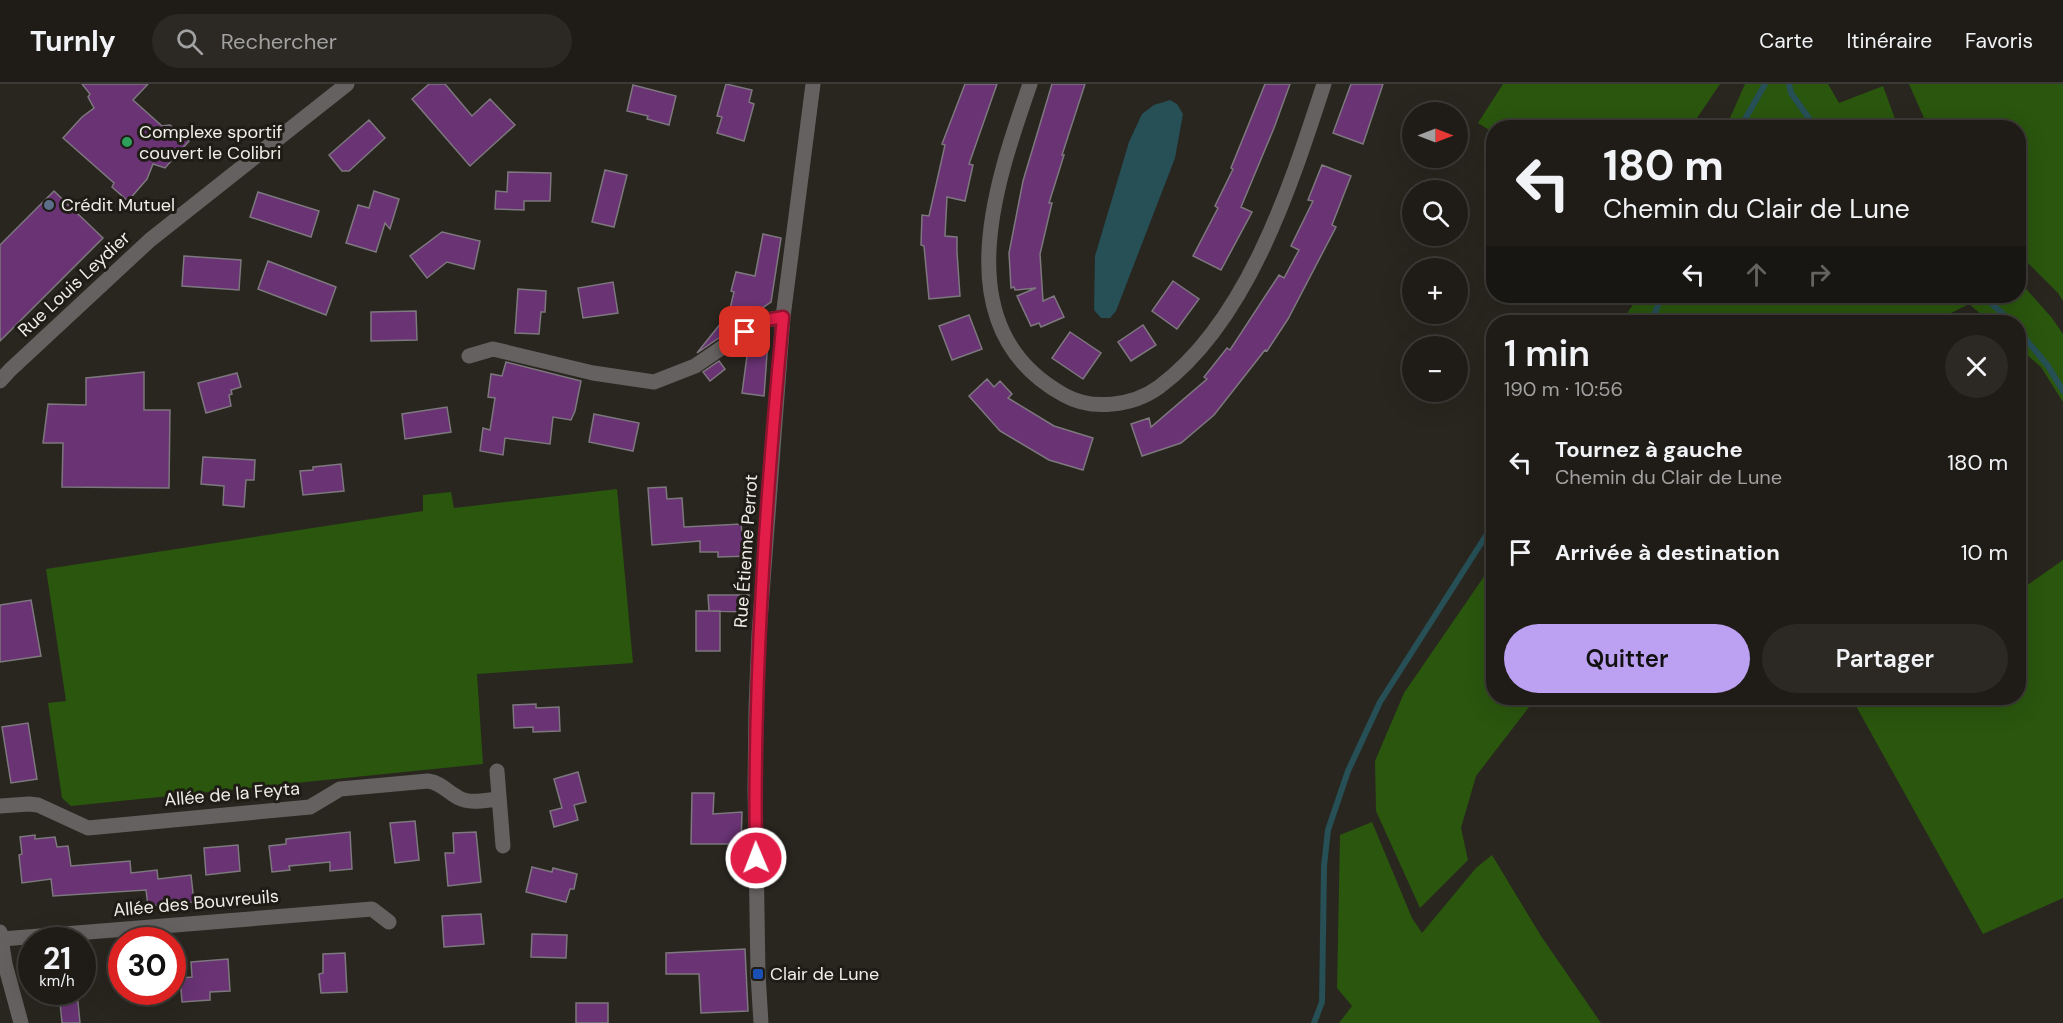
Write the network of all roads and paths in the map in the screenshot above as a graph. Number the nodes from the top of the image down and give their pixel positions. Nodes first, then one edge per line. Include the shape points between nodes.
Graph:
1 (346, 84) edge
2 (813, 84) edge
3 (1030, 84) edge
4 (1324, 84) edge
5 (783, 317) junction
6 (469, 356) dead end
7 (0, 381) edge
8 (497, 771) dead end
9 (499, 799) junction
10 (0, 806) edge
11 (503, 846) dead end
12 (389, 922) dead end
13 (1, 935) edge
14 (21, 1023) edge
15 (761, 1023) edge

1 - 7 street, Rue Louis Leydier via 150,240
2 - 5 street, Rue Étienne Perrot
3 - 4 street via 993,211 988,238 990,284 1004,334 1017,357 1053,390 1098,405 1124,402 1157,388 1191,359 1224,316 1281,209
5 - 6 street via 761,321 695,366 654,382 593,373 493,349
5 - 15 street, Rue Étienne Perrot via 756,708
8 - 9 street
9 - 10 street, Allée de la Feyta via 468,801 437,782 428,781 340,789 310,807 88,828 38,805
9 - 11 street
12 - 13 street, Allée des Bouvreuils via 372,909
13 - 14 street

